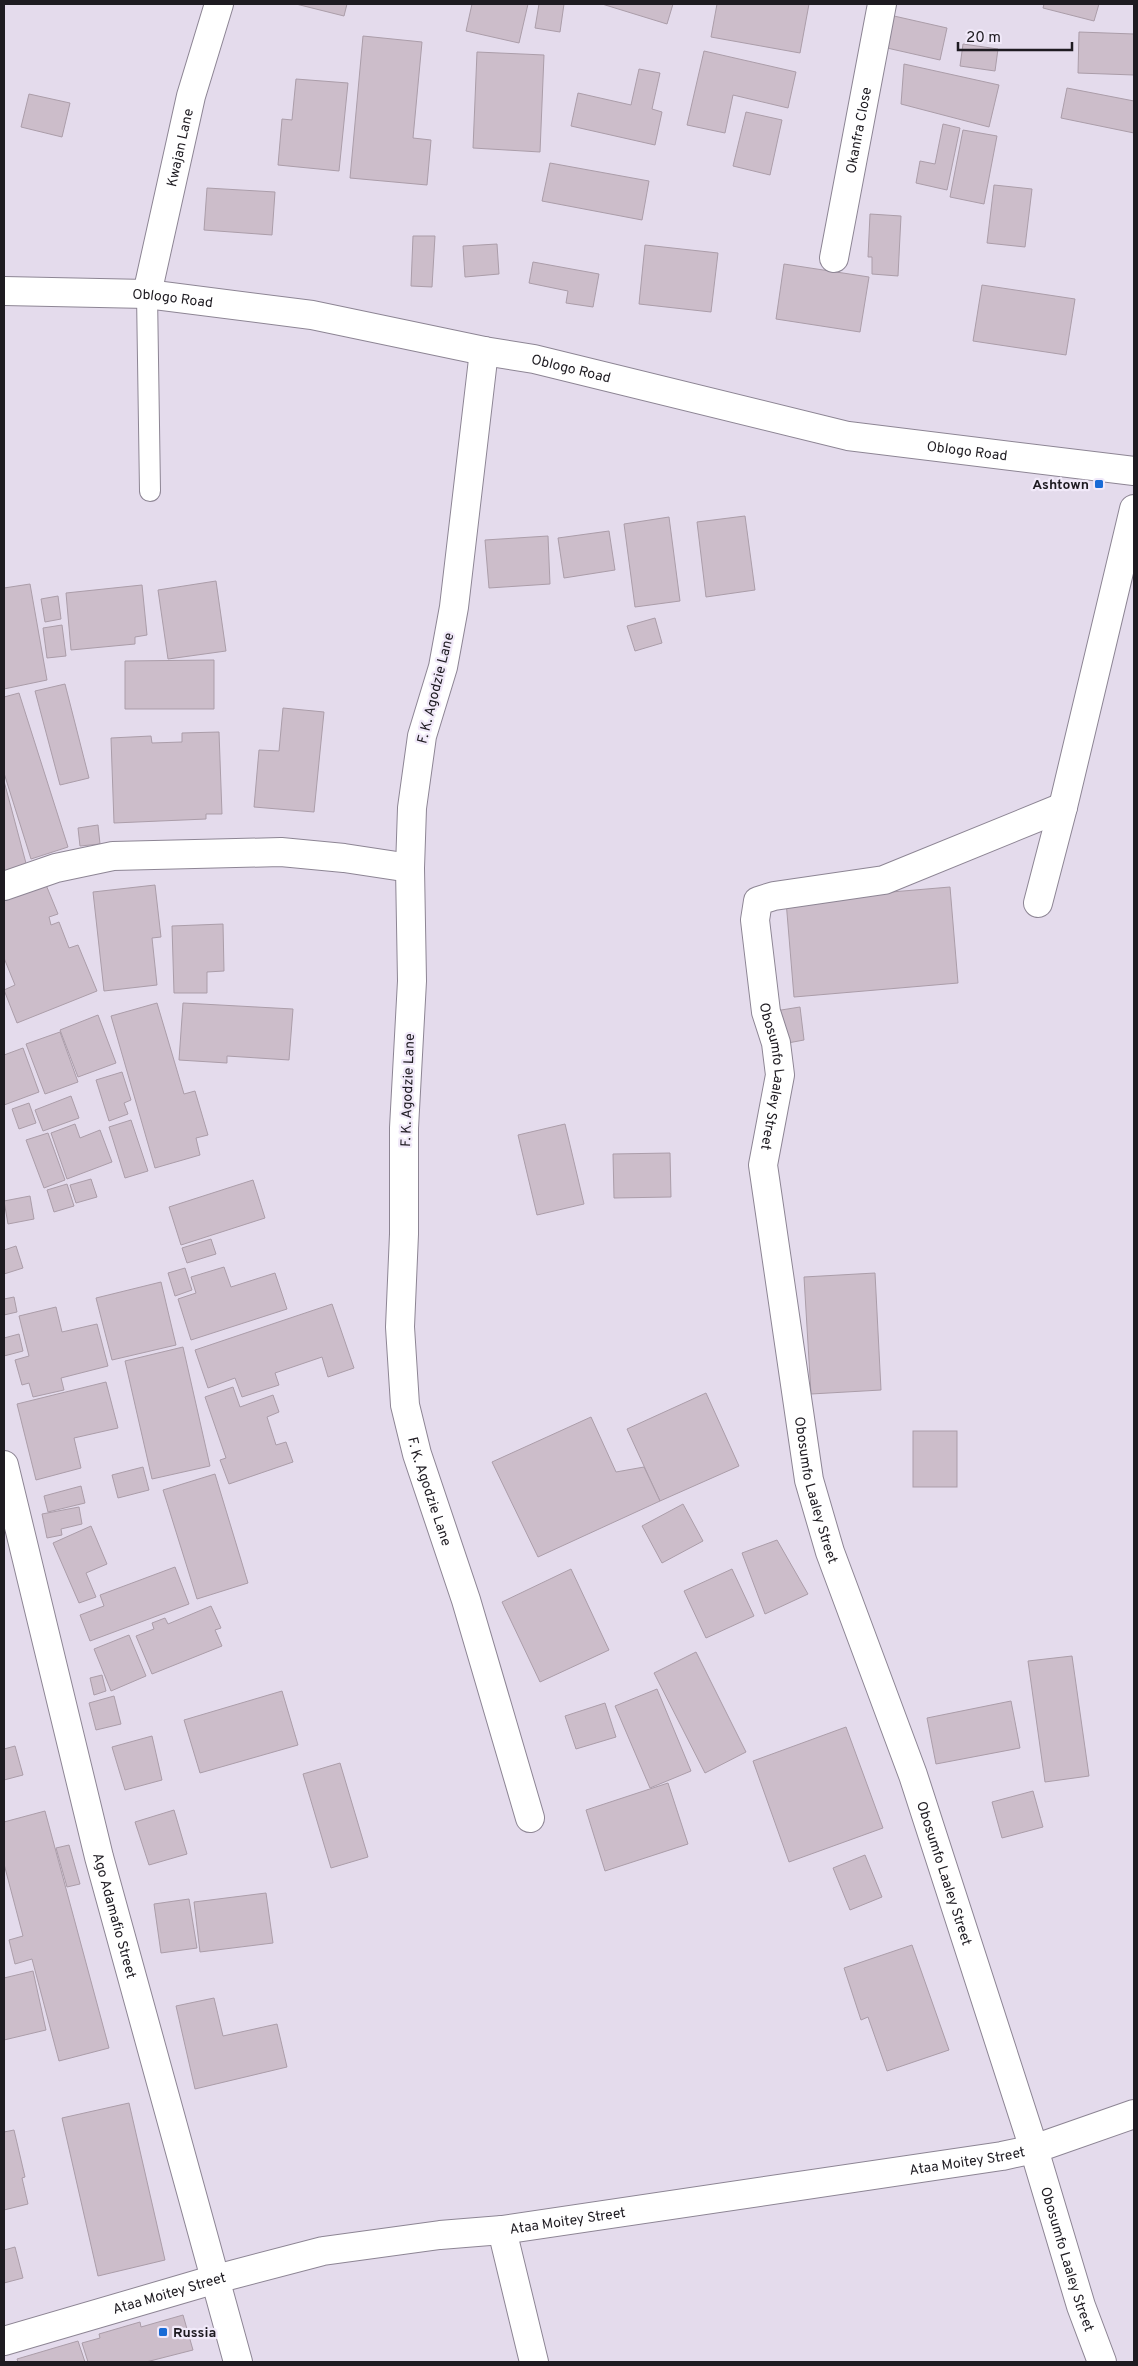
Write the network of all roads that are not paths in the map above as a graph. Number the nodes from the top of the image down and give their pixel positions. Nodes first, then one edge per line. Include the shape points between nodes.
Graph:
1 (219, 4) edge
2 (882, 4) edge
3 (834, 258) dead end
4 (4, 291) edge
5 (147, 294) junction
6 (484, 351) junction
7 (1134, 471) edge
8 (150, 490) dead end
9 (1134, 510) edge
10 (1063, 807) junction
11 (410, 868) junction
12 (4, 886) edge
13 (1038, 903) dead end
14 (4, 1465) edge
15 (530, 1818) dead end
16 (1134, 2114) edge
17 (1034, 2149) junction
18 (502, 2230) junction
19 (216, 2279) junction
20 (4, 2341) edge
21 (238, 2362) edge
22 (534, 2362) edge
23 (1102, 2362) edge

1 - 5 street, Kwajan Lane via 191,96
2 - 3 street, Okanfra Close
4 - 5 street, Oblogo Road
5 - 6 street, Oblogo Road via 312,315
5 - 8 lane
6 - 7 street, Oblogo Road via 534,359 848,436
6 - 11 street, F. K. Agodzie Lane via 454,607 443,667 422,736 412,808
9 - 10 street
10 - 13 street
10 - 17 street, Obosumfo Laaley Street via 884,880 758,901 755,920 766,1012 776,1042 780,1074 763,1165 809,1480 830,1552 913,1775
11 - 12 street via 281,852 113,856 56,868
11 - 15 street, F. K. Agodzie Lane via 412,981 404,1128 400,1327 405,1405 417,1454 466,1600
14 - 19 street, Ago Adamafio Street via 99,1858
16 - 17 street, Ataa Moitey Street
17 - 18 street, Ataa Moitey Street
17 - 23 street, Obosumfo Laaley Street via 1081,2306
18 - 19 street, Ataa Moitey Street via 323,2251
18 - 22 street
19 - 20 street, Ataa Moitey Street
19 - 21 street, Ago Adamafio Street

